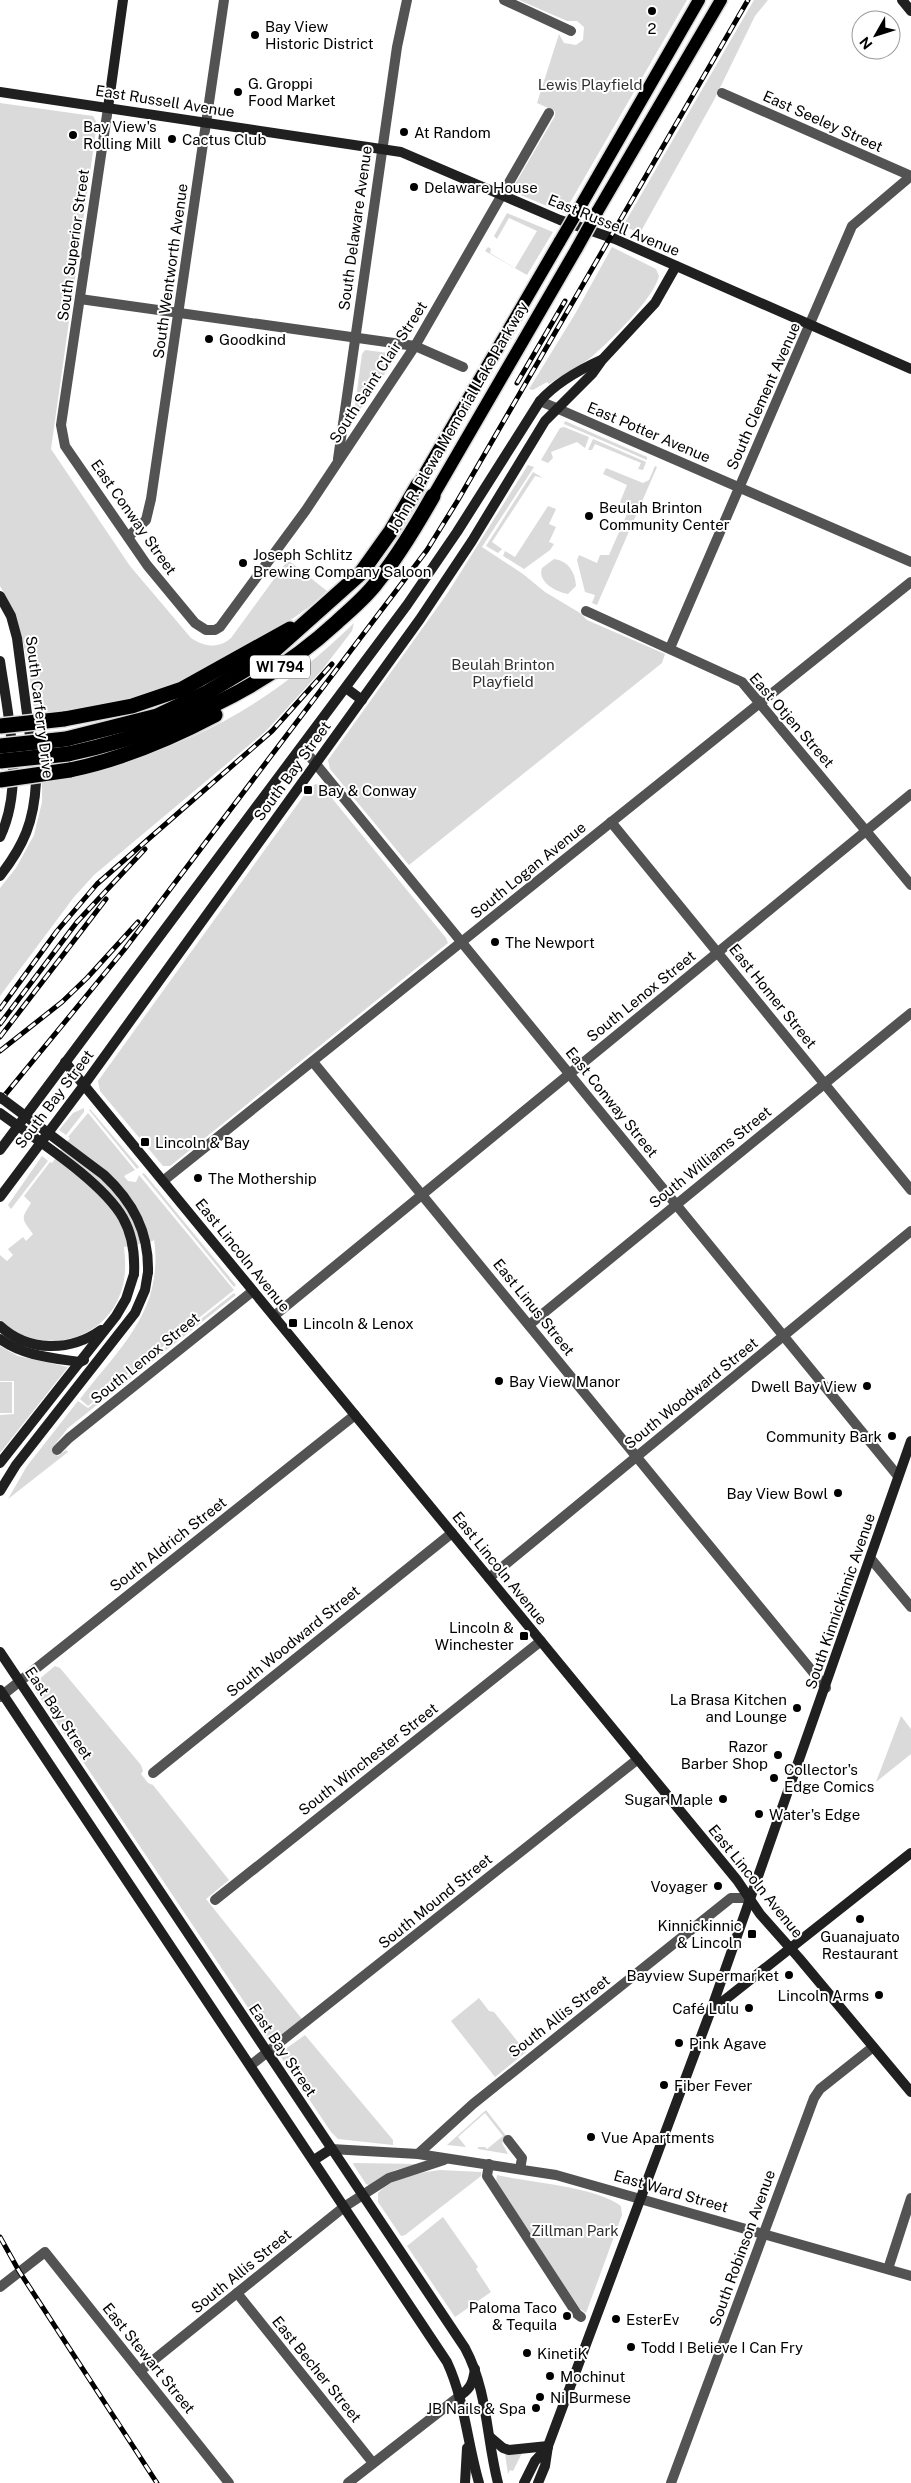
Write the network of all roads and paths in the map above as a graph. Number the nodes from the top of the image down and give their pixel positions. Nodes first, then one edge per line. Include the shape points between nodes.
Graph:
1 (123, 0) edge
2 (224, 0) edge
3 (407, 0) edge
4 (504, 0) edge
5 (699, 0) edge
6 (721, 0) edge
7 (902, 0) edge
8 (911, 11) edge
9 (570, 31) dead end
10 (0, 92) edge
11 (722, 93) dead end
12 (108, 108) junction
13 (550, 113) dead end
14 (206, 123) junction
15 (382, 148) junction
16 (911, 176) edge
17 (502, 195) junction
18 (676, 266) junction
19 (80, 299) junction
20 (179, 313) junction
21 (810, 325) junction
22 (354, 339) junction
23 (415, 346) junction
24 (602, 360) junction
25 (463, 367) dead end
26 (911, 369) edge
27 (540, 401) junction
28 (557, 408) junction
29 (62, 435) joint
30 (337, 461) junction
31 (418, 485) joint
32 (739, 488) junction
33 (433, 496) joint
34 (457, 532) junction
35 (128, 537) junction
36 (472, 541) junction
37 (911, 562) edge
38 (911, 582) edge
39 (0, 596) edge
40 (586, 611) dead end
41 (317, 613) junction
42 (210, 631) joint
43 (670, 648) junction
44 (0, 661) edge
45 (282, 666) junction
46 (346, 688) junction
47 (362, 700) junction
48 (761, 703) junction
49 (0, 726) edge
50 (0, 746) edge
51 (67, 746) junction
52 (302, 747) junction
53 (0, 762) edge
54 (316, 764) junction
55 (0, 780) edge
56 (911, 794) edge
57 (611, 822) junction
58 (866, 831) junction
59 (0, 837) edge
60 (0, 876) edge
61 (911, 886) edge
62 (461, 942) junction
63 (718, 952) junction
64 (911, 1013) edge
65 (65, 1062) junction
66 (313, 1062) junction
67 (569, 1074) junction
68 (825, 1083) junction
69 (84, 1085) junction
70 (0, 1097) edge
71 (0, 1113) edge
72 (0, 1150) edge
73 (163, 1181) junction
74 (911, 1190) edge
75 (422, 1195) junction
76 (0, 1197) edge
77 (676, 1205) junction
78 (911, 1231) edge
79 (253, 1291) junction
80 (274, 1316) junction
81 (529, 1325) junction
82 (0, 1326) edge
83 (108, 1326) junction
84 (784, 1336) junction
85 (0, 1339) edge
86 (104, 1354) junction
87 (80, 1362) junction
88 (355, 1414) junction
89 (911, 1440) edge
90 (57, 1450) dead end
91 (636, 1457) junction
92 (0, 1463) edge
93 (898, 1476) junction
94 (0, 1491) edge
95 (452, 1533) junction
96 (871, 1559) junction
97 (489, 1578) junction
98 (911, 1607) edge
99 (541, 1641) junction
100 (0, 1652) edge
101 (19, 1682) junction
102 (826, 1688) junction
103 (1, 1694) edge
104 (638, 1759) junction
105 (153, 1773) dead end
106 (911, 1853) edge
107 (749, 1898) junction
108 (215, 1900) dead end
109 (790, 1948) junction
110 (711, 2010) junction
111 (874, 2046) junction
112 (267, 2053) junction
113 (251, 2065) junction
114 (911, 2092) edge
115 (508, 2140) dead end
116 (331, 2149) junction
117 (418, 2154) junction
118 (448, 2159) junction
119 (314, 2160) junction
120 (489, 2164) junction
121 (520, 2169) junction
122 (362, 2197) junction
123 (911, 2198) edge
124 (641, 2199) junction
125 (344, 2207) junction
126 (764, 2234) junction
127 (888, 2269) junction
128 (911, 2276) edge
129 (0, 2287) edge
130 (237, 2293) junction
131 (581, 2317) dead end
132 (475, 2367) junction
133 (140, 2371) junction
134 (461, 2395) junction
135 (490, 2437) junction
136 (467, 2438) junction
137 (548, 2446) junction
138 (373, 2463) junction
139 (229, 2483) edge
140 (348, 2483) edge
141 (466, 2483) edge
142 (479, 2483) edge
143 (498, 2483) edge
144 (524, 2483) edge
145 (538, 2483) edge
146 (670, 2483) edge

1 - 12 main road, South Superior Street
2 - 14 street, South Wentworth Avenue
3 - 15 street, South Delaware Avenue
4 - 9 street
5 - 31 main road, John R. Plewa Memorial Lake Parkway / WI 794, bridge
6 - 33 main road, John R. Plewa Memorial Lake Parkway / WI 794, bridge
7 - 8 main road
10 - 12 main road, East Russell Avenue
11 - 16 street, East Seeley Street
12 - 14 main road, East Russell Avenue
12 - 19 street, South Superior Street
13 - 17 street, South Saint Clair Street
14 - 15 main road, East Russell Avenue
14 - 20 street, South Wentworth Avenue
15 - 17 main road, East Russell Avenue via 401,152
15 - 22 street, South Delaware Avenue
16 - 21 street, South Clement Avenue via 852,226
17 - 18 main road, East Russell Avenue
17 - 23 street, South Saint Clair Street
18 - 21 main road, East Russell Avenue
18 - 24 main road, South Bay Street via 655,303
19 - 20 street
19 - 29 street, South Superior Street
20 - 22 street
20 - 35 street, South Wentworth Avenue via 148,516
21 - 26 main road, East Russell Avenue
21 - 32 street, South Clement Avenue
22 - 23 street
22 - 30 street, South Delaware Avenue
23 - 25 street
23 - 30 street, South Saint Clair Street
24 - 27 main road, South Bay Street via 563,382
24 - 28 main road, South Bay Street
27 - 28 street, East Potter Avenue
27 - 34 main road, South Bay Street
28 - 32 street, East Potter Avenue
28 - 36 main road, South Bay Street via 545,421
29 - 35 street, East Conway Street via 65,446
30 - 42 street, South Saint Clair Street via 246,594 220,627
31 - 41 highway, John R. Plewa Memorial Lake Parkway / WI 794 via 361,573
32 - 37 street, East Potter Avenue
32 - 43 street, South Clement Avenue
33 - 45 highway, John R. Plewa Memorial Lake Parkway / WI 794 via 406,543 376,584 320,637
34 - 36 main road
34 - 46 main road, South Bay Street
35 - 42 street, East Conway Street via 147,566 195,623
36 - 47 main road, South Bay Street
38 - 48 street, South Logan Avenue
39 - 60 main road, South Carferry Drive via 11,616 17,638 36,782 35,806 27,835
40 - 43 street, East Otjen Street
41 - 49 highway, bridge via 182,689 132,706 64,719
41 - 51 highway, John R. Plewa Memorial Lake Parkway / WI 794 via 268,656 208,692 156,716
43 - 48 street, East Otjen Street via 742,682
44 - 59 main road via 14,778 9,818
45 - 51 highway, John R. Plewa Memorial Lake Parkway / WI 794 via 220,702 166,727 118,743
45 - 55 highway, bridge via 254,692 182,732 135,753 70,770
46 - 47 main road
46 - 52 main road, South Bay Street
47 - 54 main road, South Bay Street
48 - 57 street, South Logan Avenue
48 - 58 street, East Otjen Street
50 - 51 highway, John R. Plewa Memorial Lake Parkway / WI 794, bridge
51 - 53 highway, John R. Plewa Memorial Lake Parkway / WI 794, bridge
52 - 54 street, East Conway Street
52 - 65 main road, South Bay Street
54 - 62 street, East Conway Street
54 - 69 main road, South Bay Street
56 - 58 street, South Lenox Street
57 - 62 street, South Logan Avenue
57 - 63 street, East Homer Street
58 - 61 street, East Otjen Street
58 - 63 street, South Lenox Street
62 - 66 street, South Logan Avenue
62 - 67 street, East Conway Street
63 - 67 street, South Lenox Street
63 - 68 street, East Homer Street
64 - 68 street, South Williams Street
65 - 69 main road, East Lincoln Avenue
65 - 72 main road, South Bay Street
66 - 73 street, South Logan Avenue
66 - 75 street, East Linus Street
67 - 75 street, South Lenox Street
67 - 77 street, East Conway Street
68 - 74 street, East Homer Street
68 - 77 street, South Williams Street
69 - 73 main road, East Lincoln Avenue
69 - 76 main road, South Bay Street
70 - 86 main road, bridge via 104,1175 118,1188 140,1222 147,1244 145,1290 135,1313
71 - 83 main road, bridge via 83,1176 113,1204 129,1230 134,1274 126,1299
73 - 79 main road, East Lincoln Avenue
75 - 80 street, South Lenox Street
75 - 81 street, East Linus Street
77 - 81 street, South Williams Street
77 - 84 street, East Conway Street
78 - 84 street, South Woodward Street
79 - 80 main road, East Lincoln Avenue
79 - 90 street, South Lenox Street
80 - 88 main road, East Lincoln Avenue
81 - 91 street, East Linus Street
82 - 83 main road via 19,1340 52,1346 82,1341
83 - 87 main road
84 - 91 street, South Woodward Street
84 - 93 street, East Conway Street
85 - 87 main road via 33,1355
86 - 87 main road
86 - 94 main road via 16,1465
87 - 92 main road
88 - 95 main road, East Lincoln Avenue
88 - 101 street, South Aldrich Street
89 - 93 main road, South Kinnickinnic Avenue
91 - 97 street, South Woodward Street
91 - 102 street, East Linus Street
93 - 96 main road, South Kinnickinnic Avenue
95 - 97 main road, East Lincoln Avenue
95 - 105 street, South Woodward Street
96 - 98 street
96 - 102 main road, South Kinnickinnic Avenue
97 - 99 main road, East Lincoln Avenue
99 - 104 main road, East Lincoln Avenue
99 - 108 street, South Winchester Street
100 - 101 main road, East Bay Street
101 - 103 street, South Aldrich Street
101 - 112 main road, East Bay Street
102 - 107 main road, South Kinnickinnic Avenue
103 - 113 main road
104 - 107 main road, East Lincoln Avenue
104 - 112 street, South Mound Street
106 - 109 main road
107 - 109 main road, East Lincoln Avenue
107 - 110 main road, South Kinnickinnic Avenue
107 - 117 street, South Allis Street via 731,1898 473,2104
109 - 110 main road
109 - 111 main road, East Lincoln Avenue
110 - 124 main road, South Kinnickinnic Avenue
111 - 114 main road, East Lincoln Avenue
111 - 126 street, South Robinson Avenue via 820,2089 814,2098
112 - 113 street, South Mound Street
112 - 116 main road, East Bay Street
113 - 119 main road
115 - 121 street via 522,2158
116 - 117 street, East Ward Street
116 - 119 main road
116 - 122 main road, East Bay Street
117 - 118 street, East Ward Street
118 - 120 street, East Ward Street
118 - 122 street, East Ward Street via 388,2178
119 - 125 main road
120 - 121 street, East Ward Street
120 - 131 street via 487,2176
121 - 124 street, East Ward Street via 593,2184
122 - 125 street, South Allis Street
122 - 132 main road, East Bay Street via 450,2324
123 - 127 street
124 - 126 street, East Ward Street
124 - 137 main road, South Kinnickinnic Avenue
125 - 130 street, South Allis Street
125 - 134 main road via 447,2362
126 - 127 street, East Ward Street
126 - 146 street, South Robinson Avenue
127 - 128 street, East Ward Street
129 - 133 street, East Stewart Street via 44,2252
130 - 133 street, South Allis Street
130 - 138 street, East Becher Street
132 - 134 main road via 473,2383
132 - 135 main road, East Bay Street via 483,2392
133 - 139 street, East Stewart Street
134 - 136 main road
134 - 138 street
135 - 137 main road via 509,2450
135 - 143 main road, East Bay Street
136 - 141 main road
136 - 142 main road
137 - 144 main road, South Kinnickinnic Avenue via 535,2461
137 - 145 main road, South Kinnickinnic Avenue
138 - 140 street

